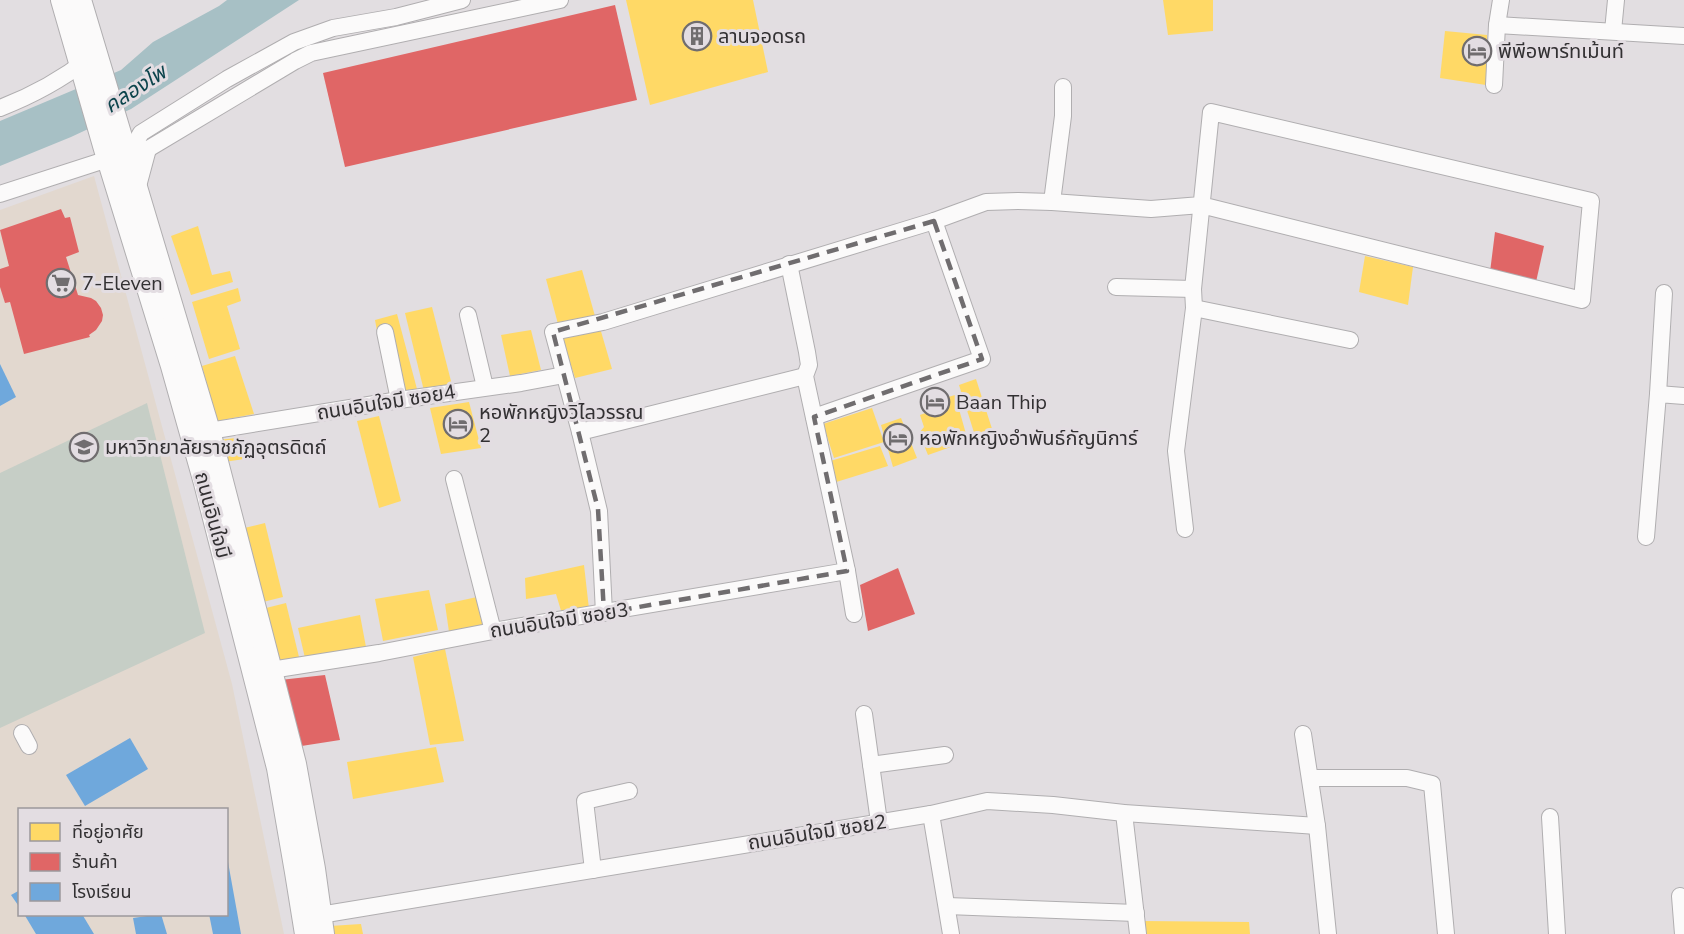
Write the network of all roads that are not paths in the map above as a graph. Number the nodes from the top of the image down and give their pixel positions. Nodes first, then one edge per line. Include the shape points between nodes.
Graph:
1 (62, 0) edge
2 (80, 0) edge
3 (462, 0) edge
4 (560, 0) edge
5 (1501, 0) edge
6 (1616, 0) edge
7 (1497, 25) junction
8 (1613, 31) junction
9 (1684, 36) edge
10 (89, 63) junction
11 (1494, 85) dead end
12 (1063, 87) dead end
13 (0, 108) edge
14 (124, 150) junction
15 (0, 194) edge
16 (1052, 202) junction
17 (1201, 205) junction
18 (934, 222) junction
19 (789, 264) junction
20 (1116, 287) dead end
21 (1193, 289) junction
22 (1664, 293) dead end
23 (1194, 308) junction
24 (468, 315) dead end
25 (385, 332) dead end
26 (1350, 340) dead end
27 (564, 375) junction
28 (805, 376) junction
29 (485, 387) junction
30 (1658, 394) junction
31 (1684, 396) edge
32 (399, 400) junction
33 (814, 417) junction
34 (208, 431) junction
35 (580, 432) junction
36 (454, 479) dead end
37 (1185, 530) dead end
38 (1646, 537) dead end
39 (847, 571) junction
40 (604, 613) junction
41 (854, 614) dead end
42 (494, 631) junction
43 (271, 670) junction
44 (864, 714) dead end
45 (1303, 734) dead end
46 (945, 755) dead end
47 (871, 765) junction
48 (1310, 778) junction
49 (629, 791) dead end
50 (1124, 813) junction
51 (931, 814) junction
52 (1550, 817) dead end
53 (879, 822) junction
54 (1317, 826) junction
55 (593, 870) junction
56 (1680, 896) dead end
57 (946, 906) junction
58 (1136, 912) junction
59 (313, 925) edge
60 (951, 934) edge
61 (1138, 934) edge
62 (1328, 934) edge
63 (1446, 934) edge
64 (1557, 934) edge
65 (1683, 934) edge

1 - 10 main road, ถนนอินใจมี
2 - 10 main road, ถนนอินใจมี
3 - 14 street via 333,28 294,42 141,133
4 - 14 street via 311,53
5 - 7 street
6 - 8 street
7 - 8 street
7 - 11 street
8 - 9 street
10 - 13 street via 27,98
10 - 14 main road, ถนนอินใจมี
12 - 16 street
14 - 15 street
14 - 34 main road, ถนนอินใจมี
14 - 59 main road, ถนนอินใจมี via 172,366 278,768
16 - 17 street via 1151,209
16 - 18 street via 986,202
17 - 17 street via 1211,112 1591,201 1582,300
17 - 21 street
18 - 19 street
18 - 33 street via 982,360
19 - 27 street via 603,322 553,333
19 - 28 street via 809,366
20 - 21 street
21 - 23 street
22 - 30 street
23 - 26 street
23 - 37 street via 1176,451
24 - 29 street
25 - 32 street
27 - 29 street, ถนนอินใจมี ซอย4
27 - 35 street
28 - 33 street
28 - 35 street
29 - 32 street, ถนนอินใจมี ซอย4
30 - 31 street
30 - 38 street
32 - 34 street, ถนนอินใจมี ซอย4
33 - 39 street
34 - 43 main road, ถนนอินใจมี
35 - 40 street via 599,511
36 - 42 street
39 - 40 street, ถนนอินใจมี ซอย3
39 - 41 street
40 - 42 street, ถนนอินใจมี ซอย3
42 - 43 street, ถนนอินใจมี ซอย3
43 - 59 main road, ถนนอินใจมี via 295,764
44 - 47 street
45 - 48 street
46 - 47 street
47 - 53 street
48 - 54 street
48 - 63 street via 1407,778 1432,784
49 - 55 street via 585,801
50 - 51 street, ถนนอินใจมี ซอย2 via 987,801
50 - 54 street, ถนนอินใจมี ซอย2
50 - 58 street
51 - 53 street, ถนนอินใจมี ซอย2
51 - 57 street
52 - 64 street
53 - 55 street, ถนนอินใจมี ซอย2
54 - 62 street
55 - 59 street, ถนนอินใจมี ซอย2
56 - 65 street
57 - 58 street
57 - 60 street
58 - 61 street

